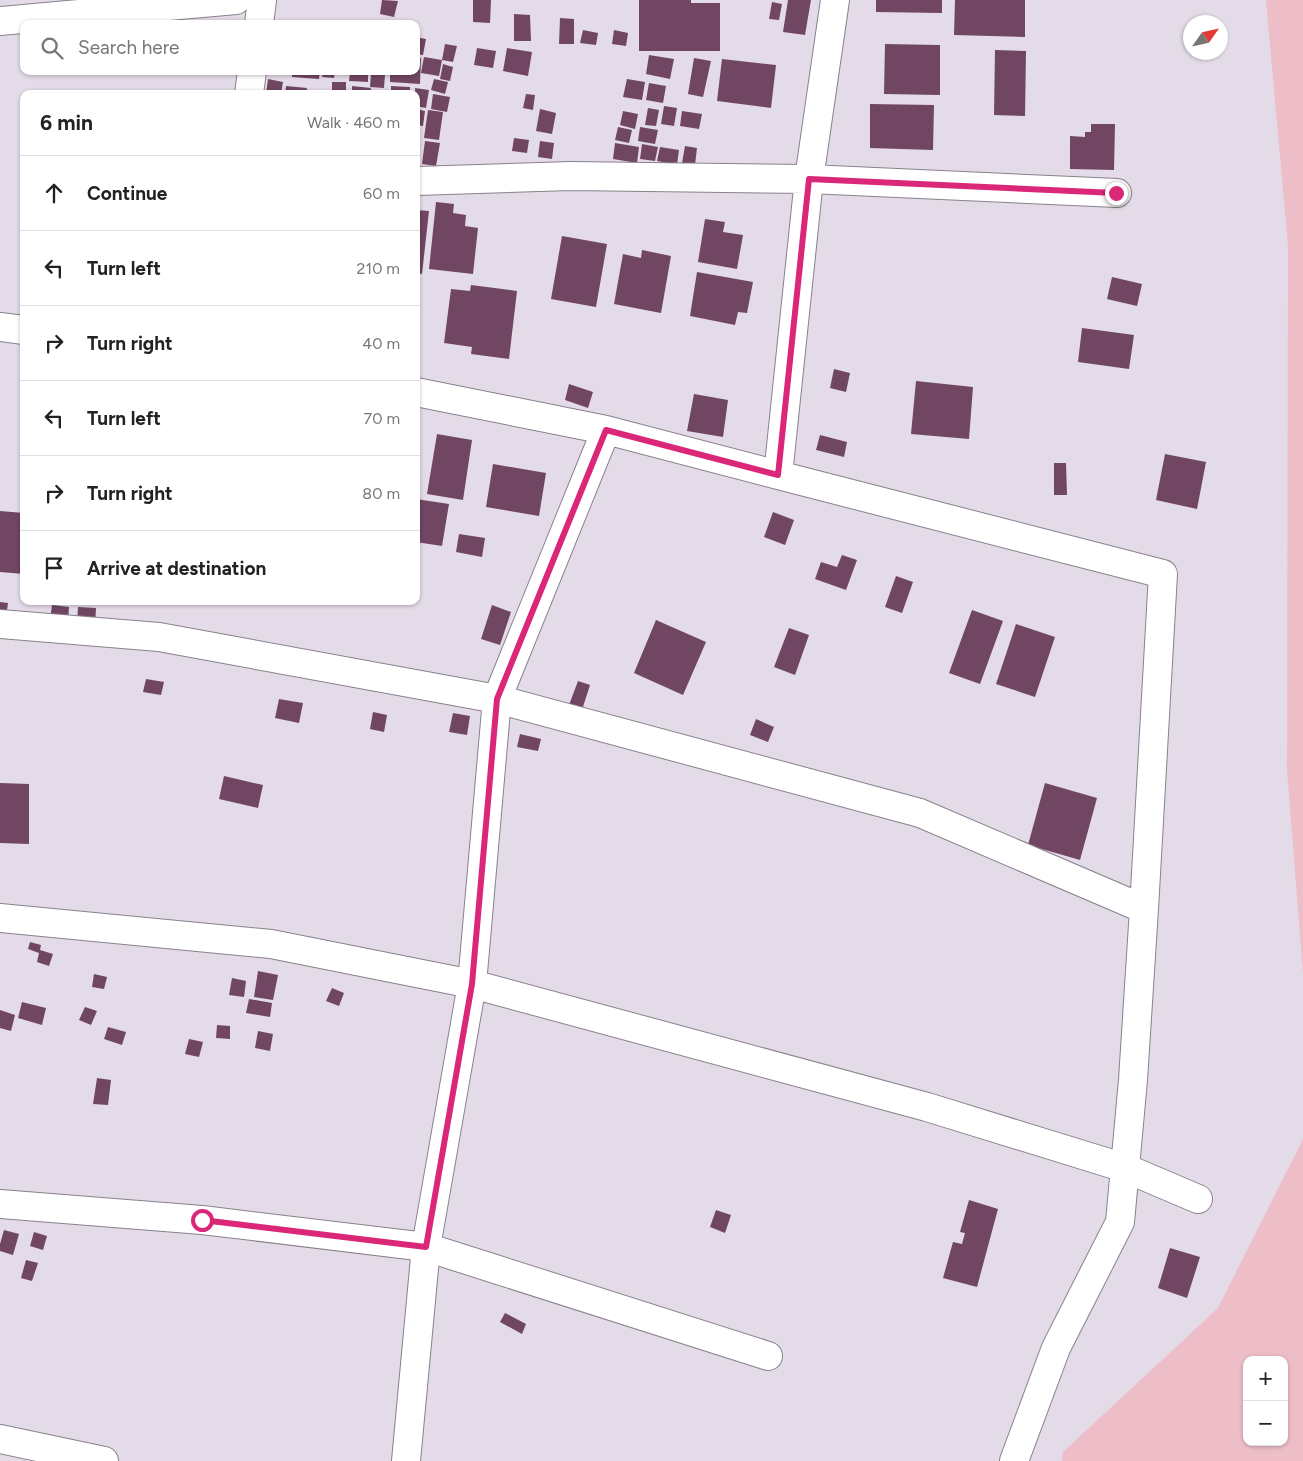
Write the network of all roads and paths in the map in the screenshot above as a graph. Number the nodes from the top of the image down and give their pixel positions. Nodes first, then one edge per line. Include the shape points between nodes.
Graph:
1 (236, 0) edge
2 (262, 0) edge
3 (835, 0) edge
4 (260, 20) edge
5 (0, 21) edge
6 (252, 75) edge
7 (250, 90) edge
8 (809, 179) junction
9 (420, 181) edge
10 (1116, 193) dead end
11 (0, 327) edge
12 (20, 330) edge
13 (420, 393) edge
14 (606, 430) junction
15 (778, 475) junction
16 (0, 624) edge
17 (497, 699) junction
18 (1144, 909) junction
19 (0, 918) edge
20 (472, 984) junction
21 (1125, 1168) junction
22 (1198, 1199) dead end
23 (0, 1204) edge
24 (426, 1247) junction
25 (768, 1356) dead end
26 (0, 1439) edge
27 (104, 1461) edge
28 (406, 1461) edge
29 (1014, 1461) edge

1 - 5 street
2 - 4 street
3 - 8 street
6 - 7 street
8 - 9 street via 570,176
8 - 10 street
8 - 15 street
11 - 12 street
13 - 14 street
14 - 15 street
14 - 17 street
15 - 18 street via 1163,574
16 - 17 street via 159,637
17 - 18 street via 920,813
17 - 20 street
18 - 21 street
19 - 20 street via 271,944
20 - 21 street via 927,1107
20 - 24 street
21 - 22 street
21 - 29 street via 1120,1222 1056,1348
23 - 24 street via 202,1220
24 - 25 street
24 - 28 street
26 - 27 street

